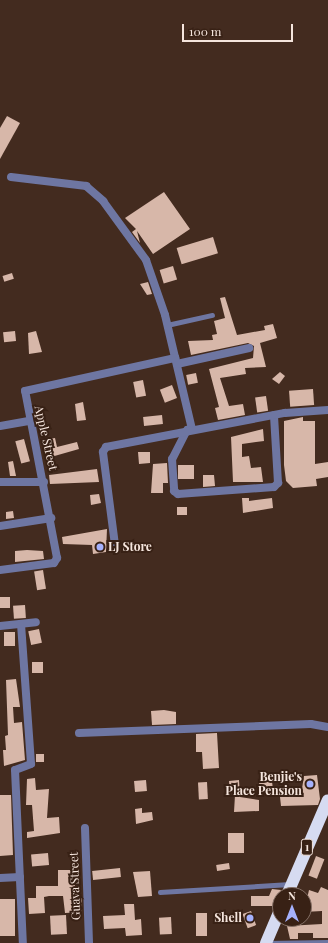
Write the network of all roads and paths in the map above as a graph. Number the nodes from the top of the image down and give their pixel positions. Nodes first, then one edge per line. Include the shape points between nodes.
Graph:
1 (11, 176) dead end
2 (212, 315) dead end
3 (167, 325) junction
4 (249, 348) dead end
5 (176, 361) junction
6 (328, 410) edge
7 (274, 415) junction
8 (29, 421) junction
9 (0, 426) edge
10 (190, 429) junction
11 (0, 482) edge
12 (44, 482) junction
13 (51, 518) junction
14 (0, 526) edge
15 (115, 545) dead end
16 (0, 570) edge
17 (36, 622) dead end
18 (21, 624) junction
19 (0, 626) edge
20 (328, 727) edge
21 (79, 733) dead end
22 (328, 800) edge
23 (85, 828) dead end
24 (20, 877) junction
25 (0, 878) edge
26 (292, 883) junction
27 (290, 887) edge
28 (160, 892) dead end
29 (273, 927) edge
30 (328, 942) edge
31 (23, 943) edge
32 (89, 943) edge
33 (260, 943) edge
34 (266, 943) edge

1 - 3 street via 65,181 95,192 150,267
2 - 3 lane
3 - 5 street
4 - 5 street, Apple Street
5 - 8 street, Apple Street via 31,387 25,394
5 - 10 street
6 - 7 street
7 - 10 street
7 - 10 street via 278,484 274,487 178,494 174,490 172,459
8 - 9 street
8 - 12 street, Apple Street
10 - 15 street via 105,449
11 - 12 street
12 - 13 street, Apple Street
13 - 14 street
13 - 16 street, Apple Street via 56,561
17 - 18 street
18 - 19 street
18 - 24 street via 31,764 15,770
20 - 21 street via 311,724
22 - 26 highway, 1
23 - 32 street, Guava Street
24 - 25 street
24 - 31 street
26 - 27 highway, 1
26 - 28 lane
29 - 34 highway
30 - 34 lane
33 - 34 street

